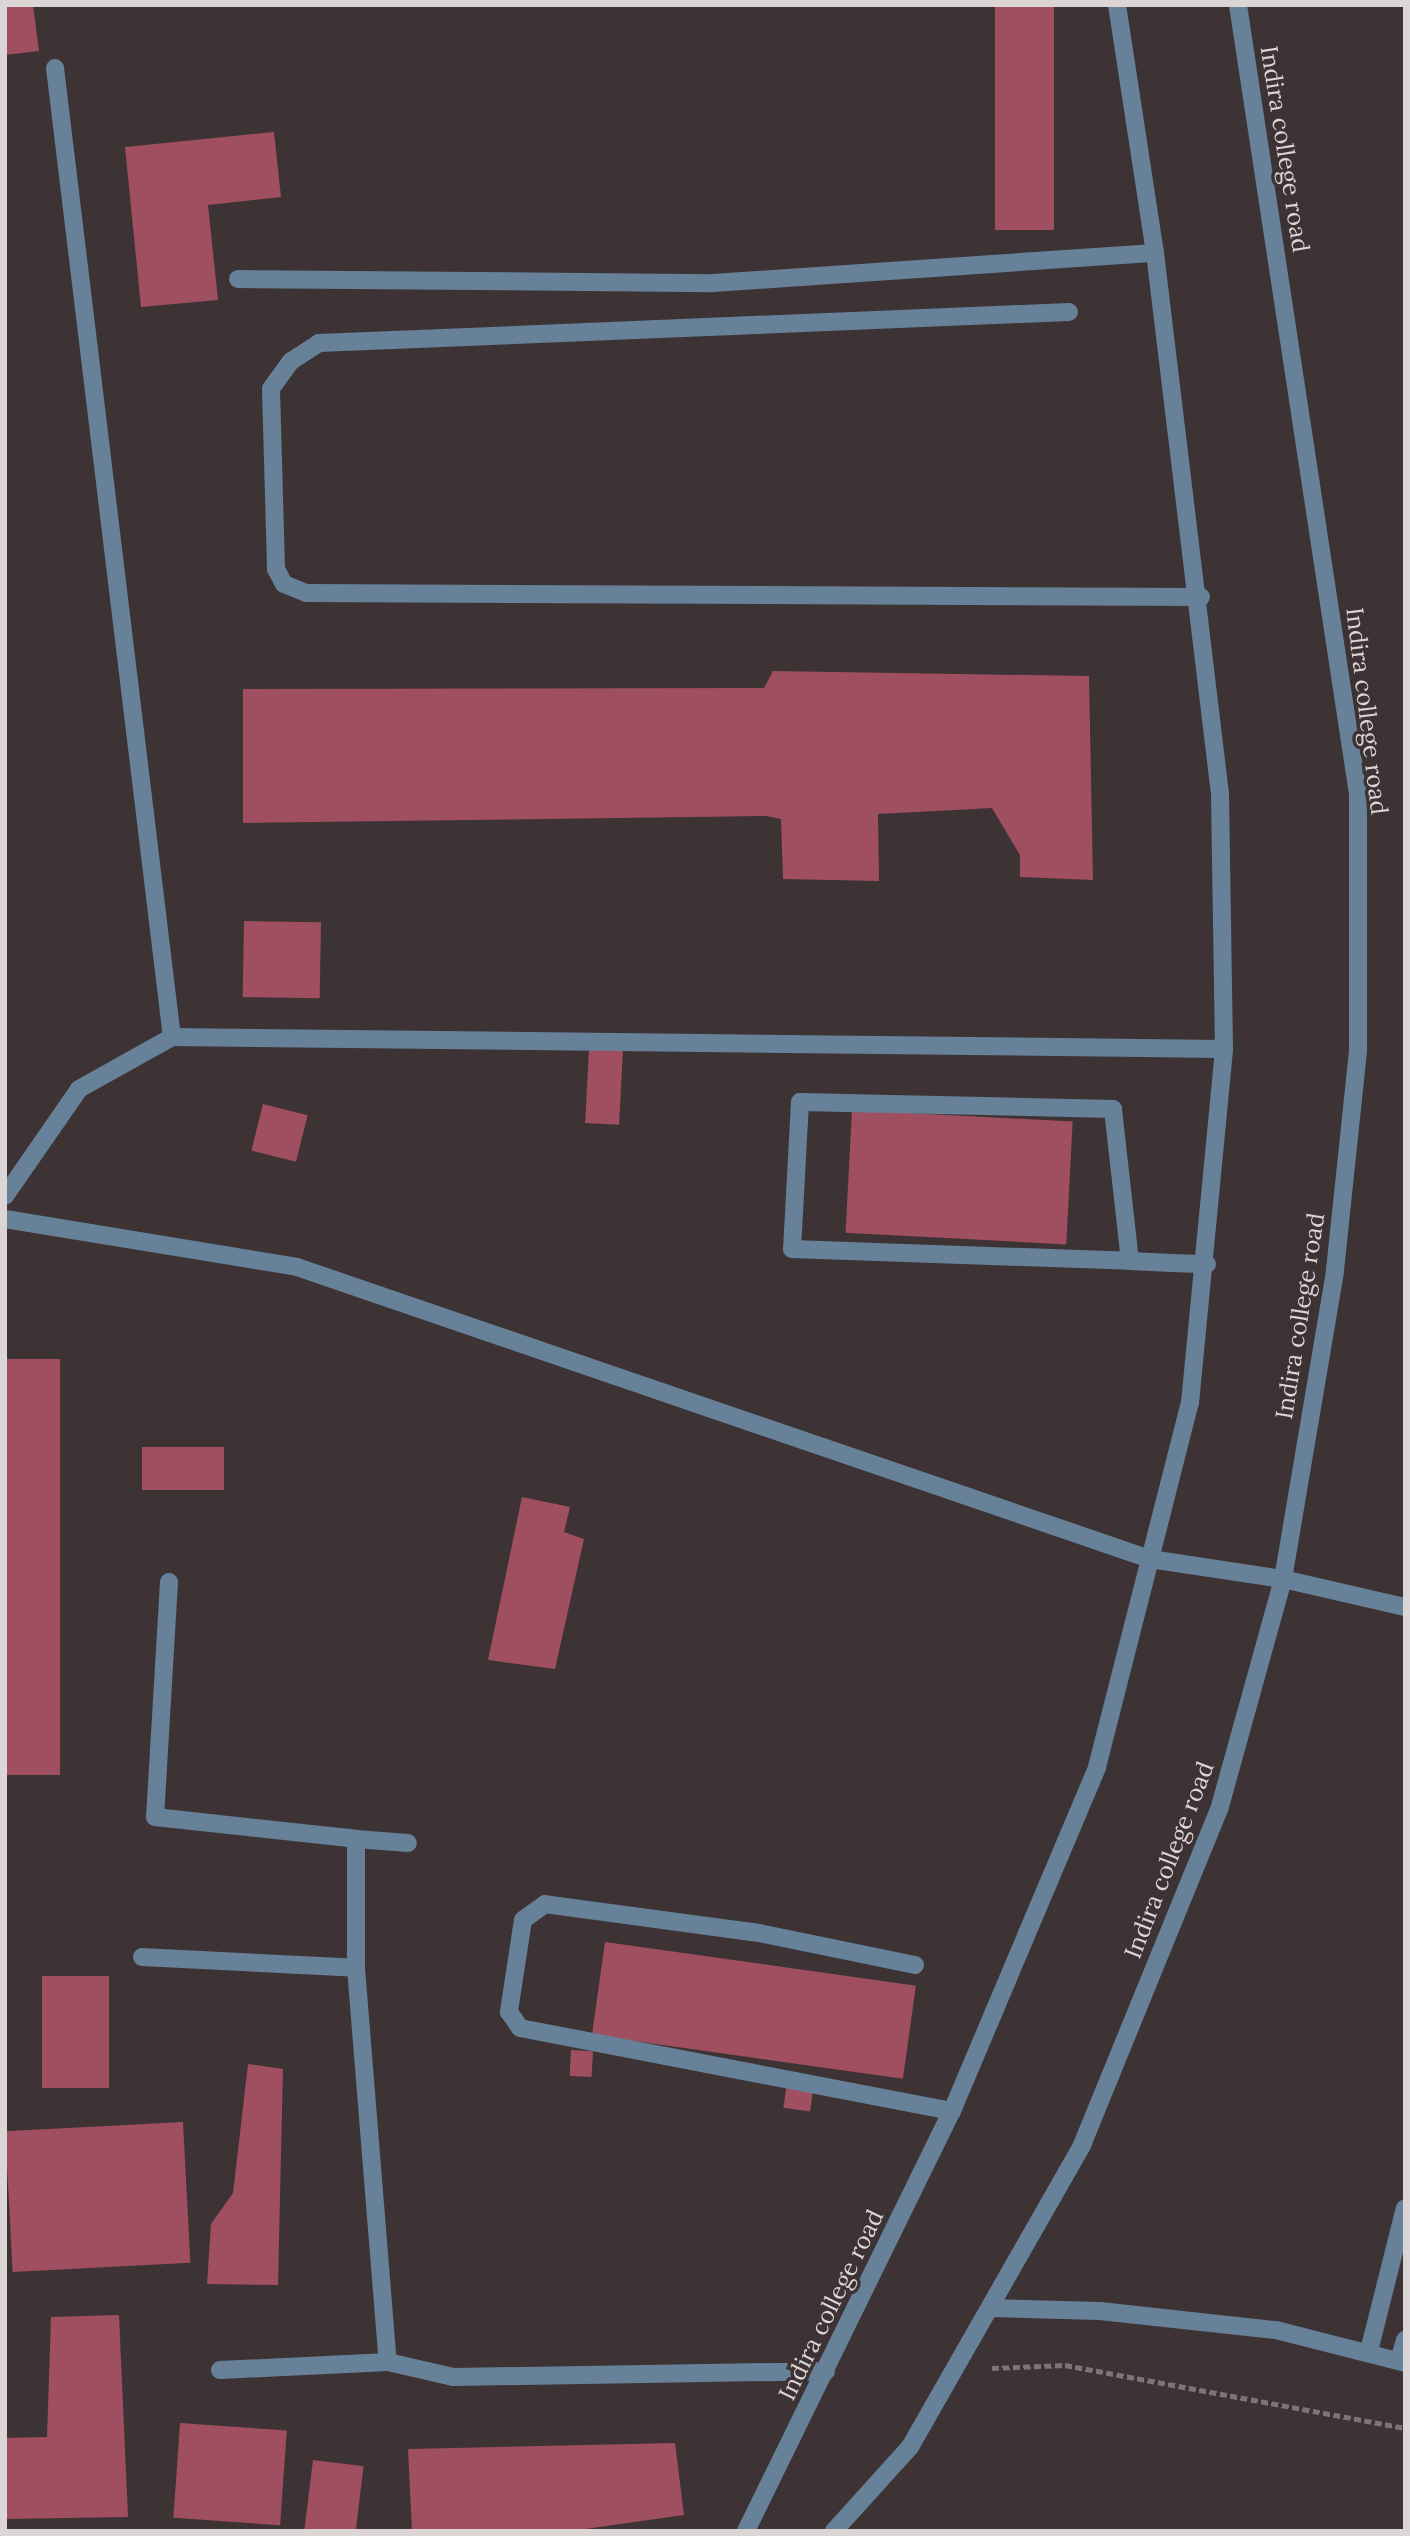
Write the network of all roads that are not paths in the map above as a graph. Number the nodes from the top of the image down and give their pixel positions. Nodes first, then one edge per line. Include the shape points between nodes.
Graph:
1 (1117, 5) edge
2 (1238, 5) edge
3 (55, 68) dead end
4 (1156, 253) junction
5 (238, 279) dead end
6 (1069, 312) dead end
7 (1200, 597) junction
8 (172, 1037) junction
9 (1224, 1049) junction
10 (5, 1196) edge
11 (5, 1219) edge
12 (1130, 1261) junction
13 (1207, 1264) junction
14 (1150, 1559) junction
15 (1283, 1579) junction
16 (169, 1583) dead end
17 (1405, 1607) edge
18 (356, 1839) junction
19 (408, 1843) dead end
20 (142, 1957) dead end
21 (915, 1965) dead end
22 (356, 1968) junction
23 (952, 2111) junction
24 (1405, 2207) edge
25 (992, 2308) junction
26 (1405, 2340) edge
27 (1369, 2351) junction
28 (388, 2362) junction
29 (1402, 2362) edge
30 (220, 2370) dead end
31 (826, 2371) junction
32 (746, 2531) edge
33 (834, 2531) edge

1 - 4 street, Indira college road
2 - 15 street, Indira college road via 1357,794 1359,1051 1335,1270
3 - 8 street
4 - 5 street via 713,283
4 - 7 street, Indira college road
6 - 7 street via 319,343 291,361 271,389 276,569 284,584 306,593
7 - 9 street, Indira college road via 1220,793
8 - 9 street
8 - 10 street via 79,1089
9 - 13 street, Indira college road
11 - 14 street via 297,1267
12 - 12 street via 792,1249 800,1102 1113,1109
12 - 13 street
13 - 14 street, Indira college road via 1190,1403
14 - 15 street
14 - 23 street, Indira college road via 1097,1767
15 - 17 street
15 - 25 street, Indira college road via 1219,1810 1082,2145
16 - 18 street via 155,1817
18 - 19 street
18 - 22 street
20 - 22 street
21 - 23 street via 759,1933 545,1904 531,1908 523,1920 509,2012 520,2028
22 - 28 street
23 - 31 street, Indira college road
24 - 27 street
25 - 27 street via 1100,2311 1276,2330
25 - 33 street, Indira college road via 910,2447
26 - 29 street
27 - 29 street
28 - 30 street
28 - 31 street via 453,2377
31 - 32 street, Indira college road

